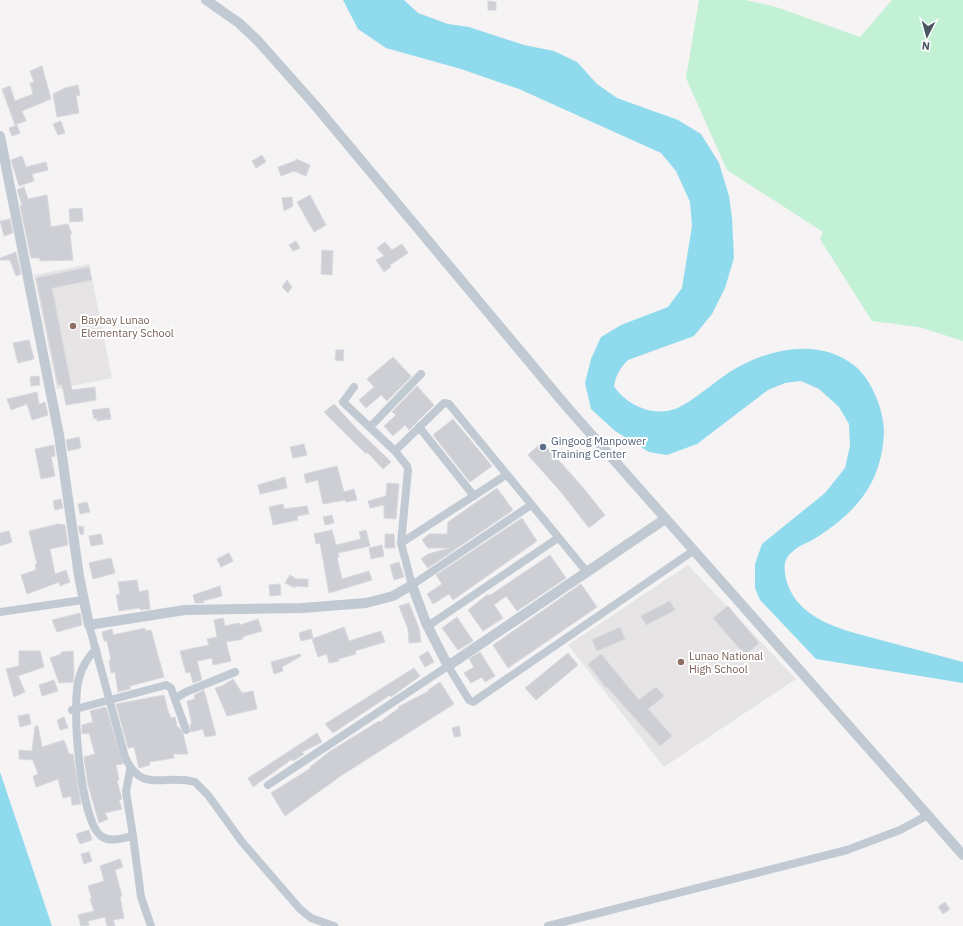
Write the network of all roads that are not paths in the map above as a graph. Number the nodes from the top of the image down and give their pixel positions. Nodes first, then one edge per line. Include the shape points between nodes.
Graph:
1 (206, 0) edge
2 (0, 136) edge
3 (421, 374) dead end
4 (354, 387) dead end
5 (370, 427) junction
6 (419, 427) junction
7 (395, 451) junction
8 (506, 475) junction
9 (474, 496) junction
10 (532, 505) junction
11 (664, 519) junction
12 (558, 538) junction
13 (401, 543) junction
14 (694, 550) junction
15 (586, 571) junction
16 (412, 585) junction
17 (83, 600) junction
18 (0, 612) edge
19 (89, 625) junction
20 (428, 626) junction
21 (96, 649) junction
22 (448, 666) junction
23 (235, 672) dead end
24 (176, 698) junction
25 (110, 700) junction
26 (73, 709) junction
27 (186, 730) dead end
28 (130, 770) junction
29 (268, 785) dead end
30 (928, 815) junction
31 (133, 836) junction
32 (963, 855) edge
33 (151, 926) edge
34 (334, 926) edge
35 (548, 926) edge

1 - 11 street via 239,23 258,41 304,93
2 - 17 street via 59,434
3 - 5 street
4 - 5 street via 342,402
5 - 7 street
6 - 7 street
6 - 8 street via 444,403 449,404
6 - 9 street
7 - 13 street via 407,466 408,475
8 - 9 street
8 - 10 street
9 - 13 street
10 - 12 street
10 - 16 street
11 - 14 street
11 - 15 street
12 - 15 street
12 - 20 street
13 - 16 street
14 - 22 street via 473,702 469,700
14 - 30 street
15 - 22 street
16 - 19 street via 393,596 366,603 302,608 185,610
16 - 20 street
17 - 18 street
17 - 19 street
19 - 21 street
20 - 22 street
21 - 25 street
21 - 26 street via 78,678
22 - 29 street
23 - 24 street
24 - 25 street via 171,688 166,685
24 - 27 street
25 - 26 street
25 - 28 street
26 - 31 street via 87,809 93,825 100,835 108,840
28 - 31 street via 126,792
28 - 34 street via 138,777 146,779 195,782 208,795 242,842 300,909 311,918
30 - 32 street
30 - 35 street via 900,830 847,850
31 - 33 street via 141,898

